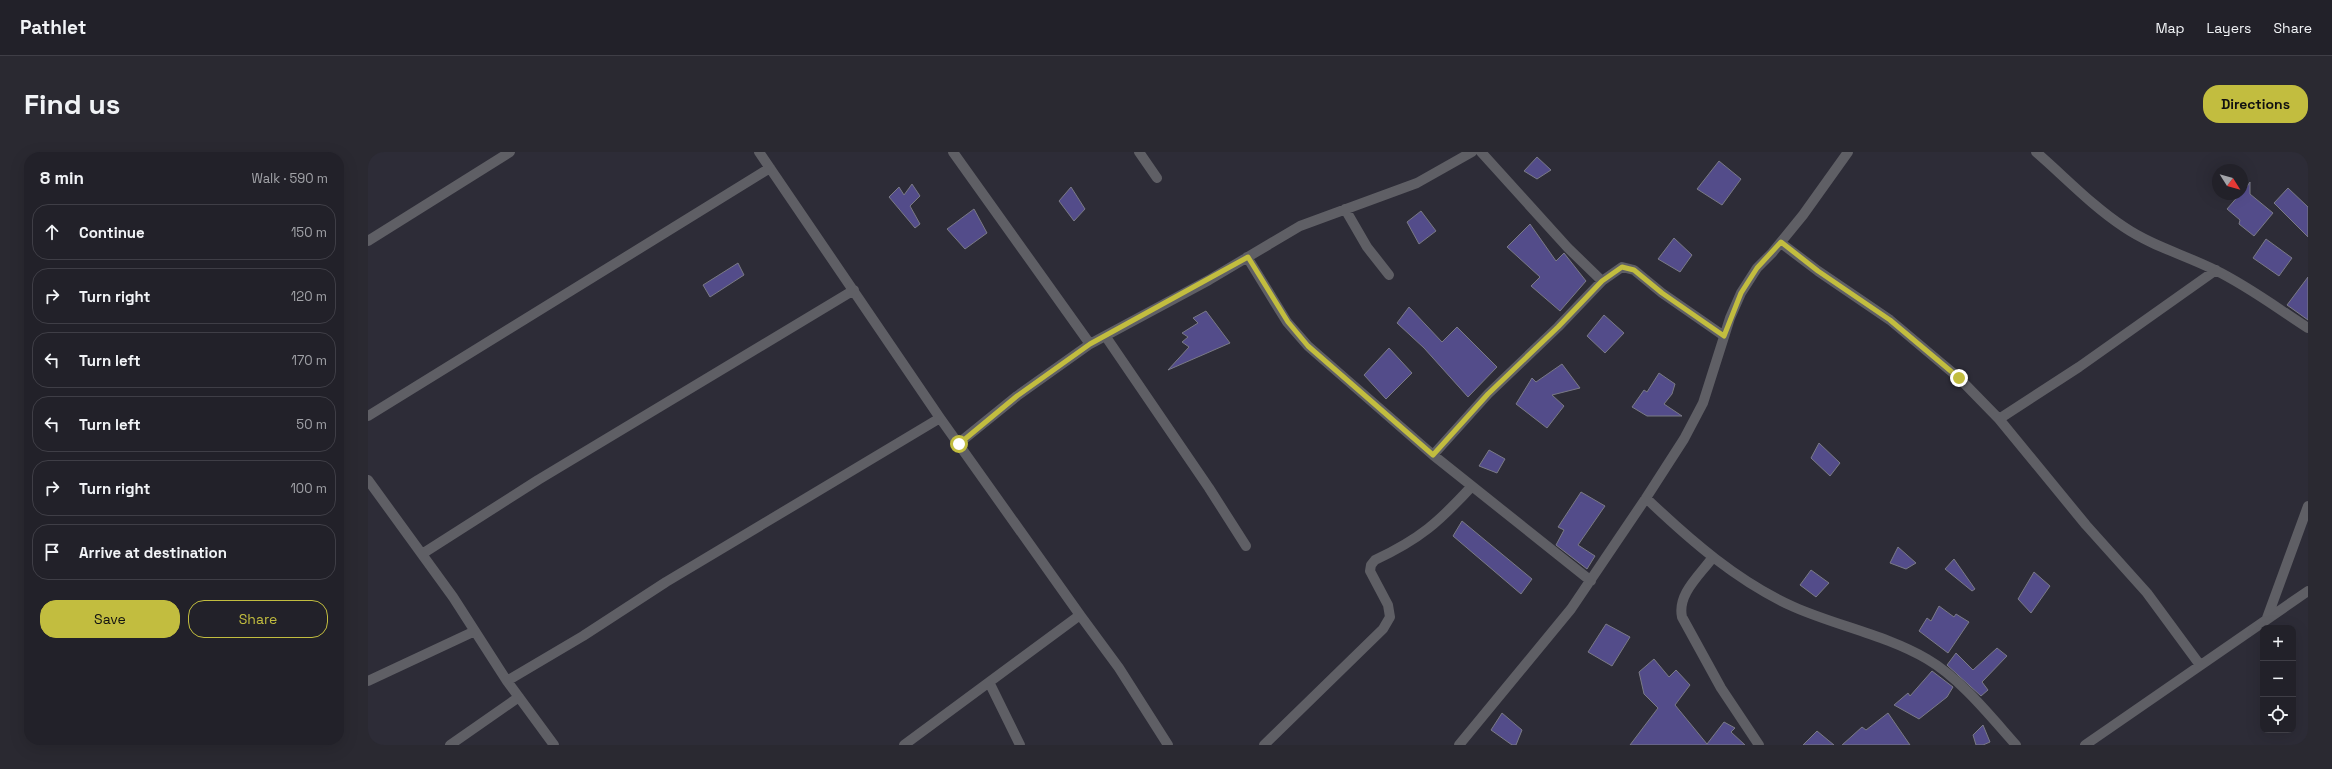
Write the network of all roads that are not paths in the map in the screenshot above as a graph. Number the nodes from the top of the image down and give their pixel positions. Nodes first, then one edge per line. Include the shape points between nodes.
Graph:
1 (510, 152) edge
2 (759, 152) edge
3 (954, 152) edge
4 (1139, 152) edge
5 (1472, 152) edge
6 (1481, 152) edge
7 (1848, 152) edge
8 (2036, 152) edge
9 (770, 168) junction
10 (1157, 178) dead end
11 (1346, 209) junction
12 (368, 242) edge
13 (1781, 242) junction
14 (1248, 257) junction
15 (2216, 270) junction
16 (1390, 274) dead end
17 (1602, 281) junction
18 (854, 290) junction
19 (2308, 328) edge
20 (1724, 336) junction
21 (1106, 337) junction
22 (1090, 344) junction
23 (368, 416) edge
24 (940, 418) junction
25 (1999, 419) junction
26 (959, 444) junction
27 (1433, 455) junction
28 (369, 483) edge
29 (1472, 486) junction
30 (1646, 498) junction
31 (2308, 506) edge
32 (1246, 546) dead end
33 (422, 554) junction
34 (1713, 557) junction
35 (1591, 581) junction
36 (2308, 591) edge
37 (1080, 615) junction
38 (2267, 618) junction
39 (475, 631) junction
40 (2200, 665) junction
41 (368, 681) edge
42 (507, 681) junction
43 (990, 684) junction
44 (519, 697) junction
45 (450, 745) edge
46 (554, 745) edge
47 (904, 745) edge
48 (1020, 745) edge
49 (1168, 745) edge
50 (1264, 745) edge
51 (1459, 745) edge
52 (1759, 745) edge
53 (2016, 745) edge
54 (2085, 745) edge

1 - 12 street
2 - 9 street
3 - 22 street
4 - 10 street
5 - 11 street via 1417,182
6 - 17 street via 1568,248
7 - 13 street
8 - 15 street via 2124,227 2147,240
9 - 18 street
9 - 23 street
11 - 14 street via 1300,226
11 - 16 street via 1367,247
13 - 20 street via 1757,268 1741,293
13 - 25 street via 1928,350
14 - 21 street
14 - 27 street via 1288,322 1308,346
15 - 19 street
15 - 25 street via 2079,367
17 - 20 street via 1622,267 1634,270 1668,298
17 - 27 street via 1488,394
18 - 24 street
18 - 33 street via 538,480
20 - 30 street via 1703,403 1684,439
21 - 22 street
21 - 32 street
22 - 26 street via 1017,396
24 - 26 street
24 - 42 street via 666,582 584,636
25 - 40 street via 2086,526 2147,593
26 - 37 street
27 - 29 street
28 - 33 street
29 - 35 street
29 - 50 street via 1442,519 1422,535 1375,560 1370,566 1370,571 1388,605 1390,617 1383,629
30 - 34 street
30 - 35 street
31 - 38 street
33 - 39 street
34 - 52 street via 1685,593 1680,606 1682,617 1721,688
34 - 53 street via 1757,588 1793,607 1872,635 1927,659 1948,674
35 - 51 street
36 - 38 street
37 - 43 street
37 - 49 street via 1119,668
38 - 40 street
39 - 41 street
39 - 42 street
40 - 54 street
42 - 44 street
43 - 47 street
43 - 48 street
44 - 45 street
44 - 46 street

